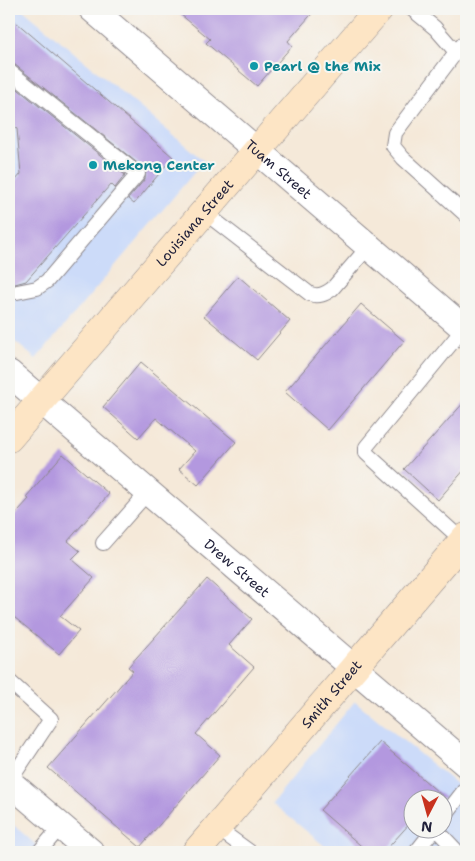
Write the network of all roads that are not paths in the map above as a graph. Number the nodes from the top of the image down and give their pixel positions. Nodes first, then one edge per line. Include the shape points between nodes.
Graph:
1 (92, 9) edge
2 (379, 9) edge
3 (412, 9) edge
4 (466, 41) edge
5 (456, 52) junction
6 (9, 71) edge
7 (257, 150) junction
8 (204, 212) junction
9 (466, 215) edge
10 (369, 246) junction
11 (17, 292) dead end
12 (465, 329) edge
13 (9, 373) edge
14 (41, 401) junction
15 (9, 438) edge
16 (148, 492) junction
17 (103, 542) dead end
18 (463, 546) edge
19 (354, 667) junction
20 (9, 681) edge
21 (466, 764) edge
22 (9, 782) edge
23 (466, 788) edge
24 (452, 806) edge
25 (60, 826) junction
26 (217, 828) junction
27 (427, 838) edge
28 (445, 838) edge
29 (455, 849) dead end
30 (39, 852) edge
31 (91, 852) edge
32 (196, 852) edge
33 (250, 852) edge
34 (416, 852) edge

1 - 7 street, Tuam Street
2 - 7 main road, Louisiana Street
3 - 5 lane
4 - 5 lane
5 - 9 lane via 395,133 393,146
6 - 11 lane via 138,174 48,281 37,288
7 - 8 main road, Louisiana Street
7 - 10 street, Tuam Street
8 - 10 lane via 310,294 317,296 332,289
8 - 14 main road, Louisiana Street
10 - 12 street, Tuam Street
12 - 18 lane via 366,447 366,453
13 - 14 street, Drew Street
14 - 15 main road, Louisiana Street
14 - 16 street, Drew Street
16 - 17 lane
16 - 19 street, Drew Street
18 - 19 main road, Smith Street
19 - 21 street, Drew Street
19 - 26 main road, Smith Street
20 - 22 lane via 51,719
22 - 25 street
23 - 24 lane
25 - 30 lane
25 - 31 street
26 - 32 main road, Smith Street
26 - 33 lane
27 - 34 lane
28 - 29 lane

